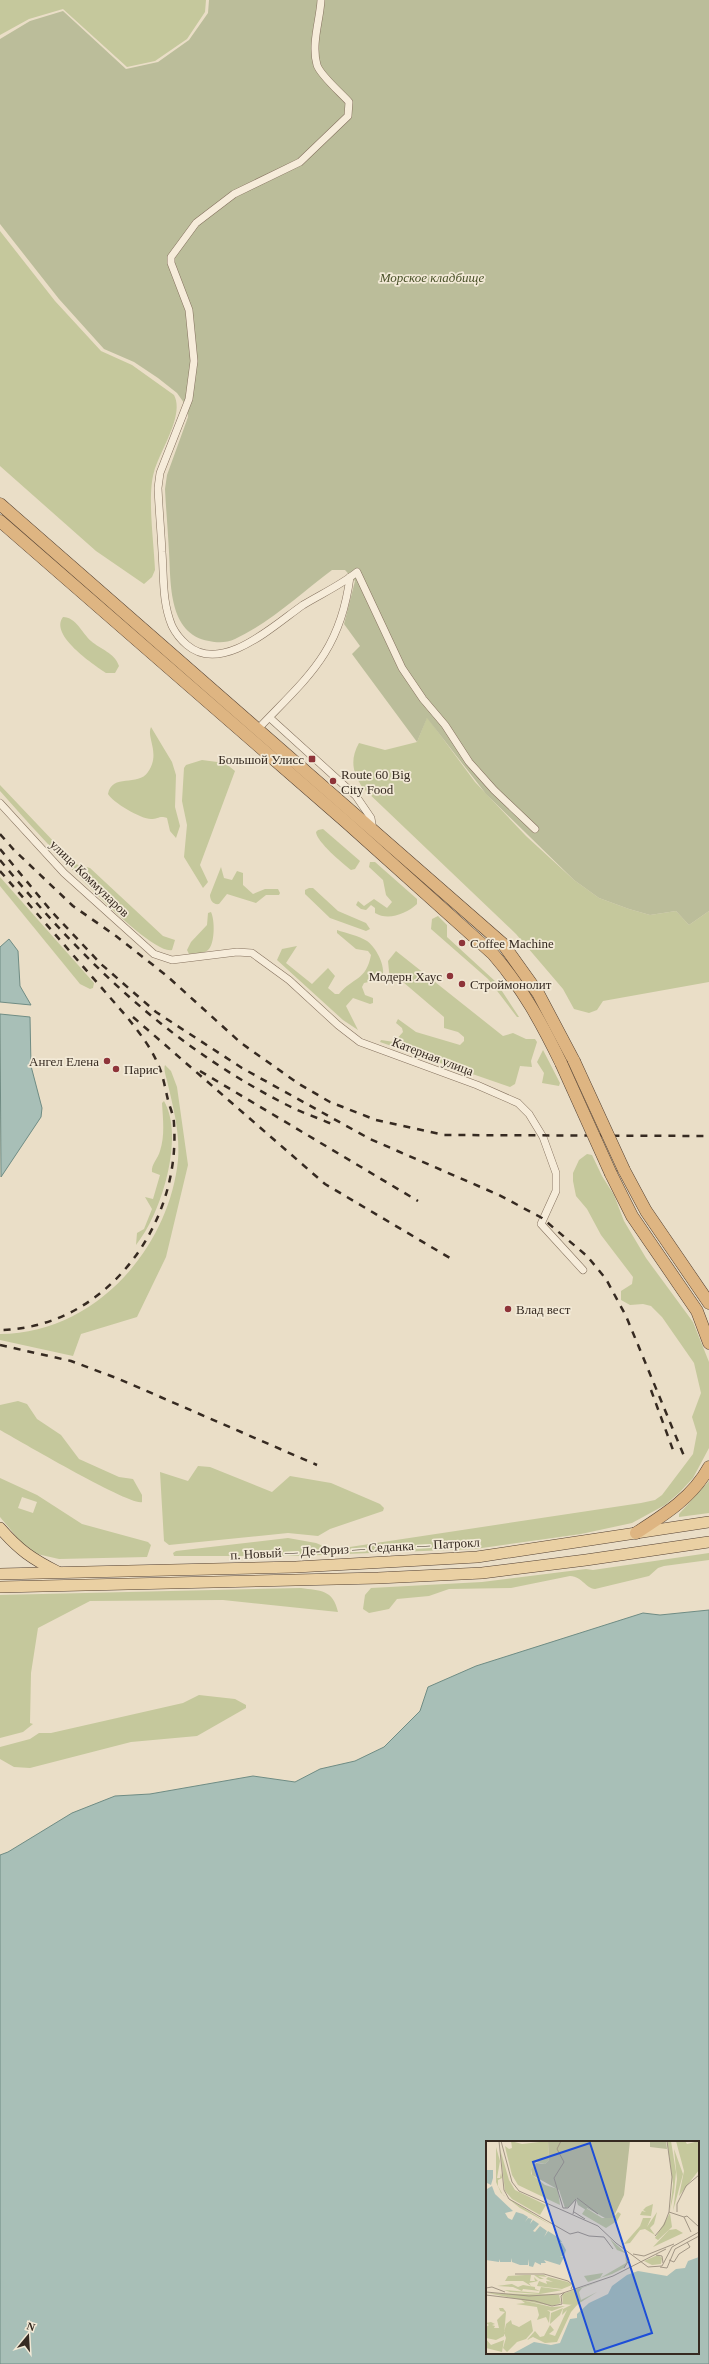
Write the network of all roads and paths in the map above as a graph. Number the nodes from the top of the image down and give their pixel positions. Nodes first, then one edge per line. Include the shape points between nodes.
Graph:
1 (321, 0) edge
2 (0, 504) edge
3 (0, 522) edge
4 (350, 577) junction
5 (270, 718) junction
6 (257, 730) junction
7 (0, 803) edge
8 (535, 829) dead end
9 (373, 830) junction
10 (172, 960) joint
11 (584, 1270) dead end
12 (709, 1303) edge
13 (699, 1316) junction
14 (709, 1329) edge
15 (709, 1344) edge
16 (709, 1467) edge
17 (709, 1522) edge
18 (0, 1528) edge
19 (636, 1533) junction
20 (709, 1542) edge
21 (60, 1573) junction
22 (0, 1574) edge
23 (0, 1587) edge

1 - 4 street via 316,41 317,64 321,72 349,102 348,116 300,162 234,194 196,223 171,257 189,310 194,361 189,399 159,481 162,582 170,619 179,638 198,653 215,656 258,637
2 - 6 highway
3 - 13 highway, bridge via 494,954 532,1006 632,1216
4 - 5 street via 341,618 322,660
4 - 8 street via 357,572 402,668 423,699 494,790
5 - 6 street
5 - 9 street via 345,784 371,818
6 - 9 highway
7 - 10 street, улица Коммунаров via 64,873 154,954
9 - 12 highway, bridge via 503,944 538,993 574,1061 624,1170 646,1211
10 - 11 street, Катерная улица via 237,952 252,953 289,980 360,1042 518,1102 543,1137 556,1173 556,1191 541,1224
13 - 14 highway
13 - 15 highway
16 - 19 highway via 684,1498 667,1513
17 - 19 main road, п. Новый — Де-Фриз — Седанка — Патрокл
18 - 21 main road via 16,1547 33,1561
19 - 21 main road, п. Новый — Де-Фриз — Седанка — Патрокл via 477,1557 296,1567
20 - 23 main road, п. Новый — Де-Фриз — Седанка — Патрокл via 482,1573
21 - 22 main road, п. Новый — Де-Фриз — Седанка — Патрокл

